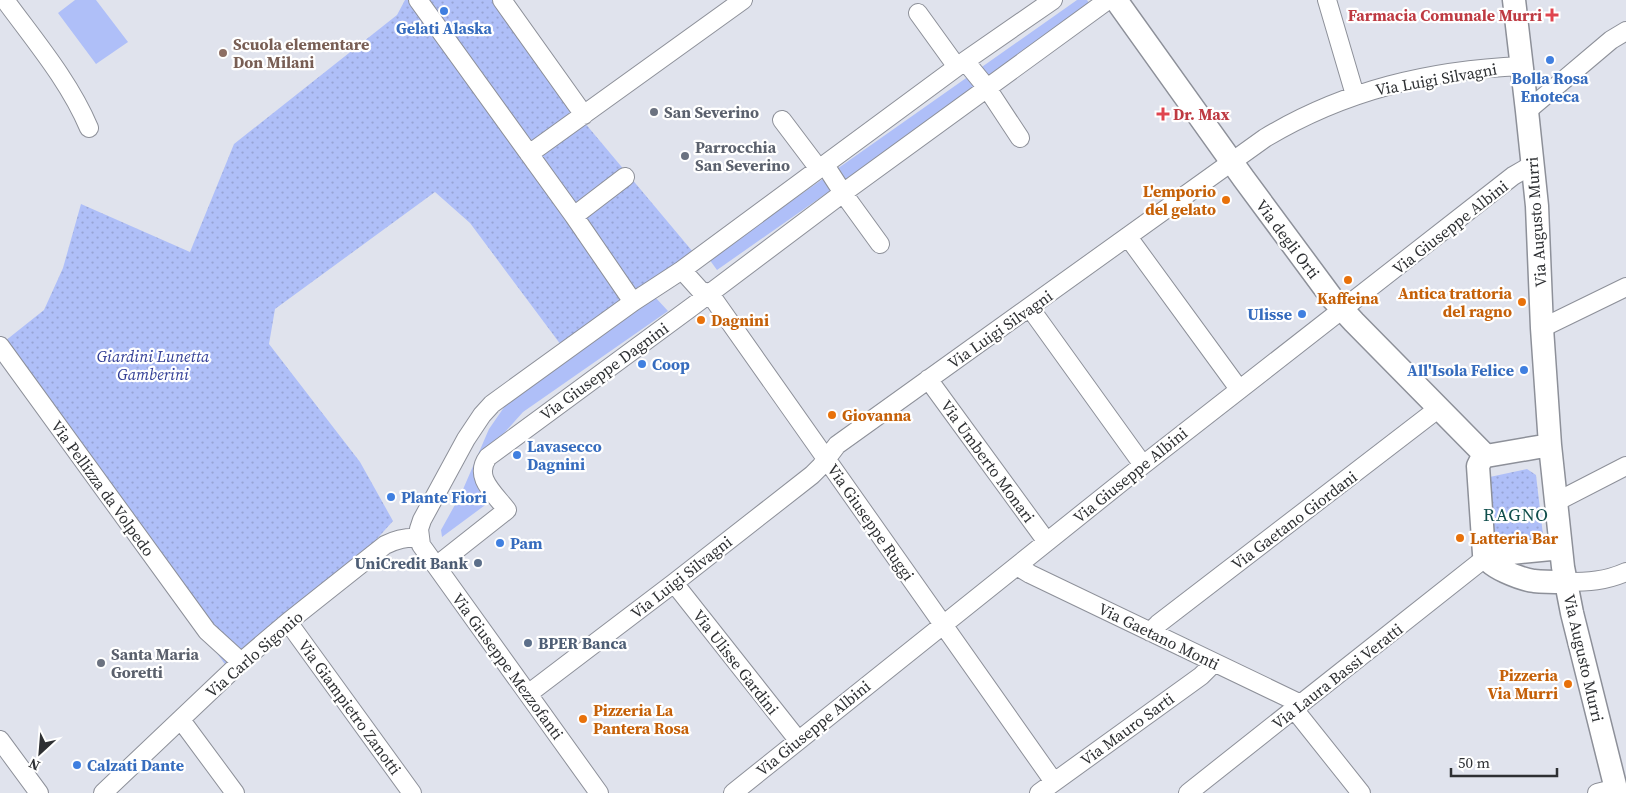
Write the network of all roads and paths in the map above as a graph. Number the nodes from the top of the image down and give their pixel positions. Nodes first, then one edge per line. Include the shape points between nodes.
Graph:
1 (5, 0) edge
2 (418, 0) edge
3 (502, 0) edge
4 (743, 0) edge
5 (1053, 0) edge
6 (1108, 0) edge
7 (1116, 0) edge
8 (1327, 0) edge
9 (1514, 0) edge
10 (918, 13) dead end
11 (1626, 31) edge
12 (961, 64) junction
13 (1522, 66) junction
14 (987, 88) junction
15 (1355, 94) junction
16 (1527, 110) junction
17 (584, 115) junction
18 (782, 120) dead end
19 (89, 128) dead end
20 (1020, 138) dead end
21 (528, 154) junction
22 (1231, 162) junction
23 (1532, 164) junction
24 (822, 167) junction
25 (625, 177) dead end
26 (843, 193) junction
27 (574, 216) junction
28 (1128, 237) junction
29 (880, 244) dead end
30 (682, 270) junction
31 (1626, 288) edge
32 (710, 294) junction
33 (633, 302) junction
34 (1030, 308) junction
35 (1343, 310) junction
36 (1542, 328) junction
37 (1, 350) edge
38 (928, 379) junction
39 (1239, 389) junction
40 (1439, 408) junction
41 (1550, 445) junction
42 (1486, 456) junction
43 (826, 459) junction
44 (1143, 465) junction
45 (1626, 466) edge
46 (1556, 502) junction
47 (419, 538) junction
48 (1047, 542) junction
49 (1561, 548) junction
50 (1485, 558) junction
51 (436, 566) junction
52 (1018, 566) junction
53 (1626, 572) edge
54 (1566, 582) junction
55 (674, 583) junction
56 (288, 622) junction
57 (943, 623) junction
58 (207, 631) junction
59 (1150, 632) junction
60 (241, 662) junction
61 (1214, 662) junction
62 (227, 676) junction
63 (528, 694) junction
64 (1298, 707) junction
65 (181, 720) junction
66 (0, 740) edge
67 (798, 740) junction
68 (1045, 789) edge
69 (39, 793) edge
70 (102, 793) edge
71 (235, 793) edge
72 (412, 793) edge
73 (600, 793) edge
74 (733, 793) edge
75 (1188, 793) edge
76 (1361, 793) edge
77 (1610, 793) edge

1 - 19 street via 68,87
2 - 21 street
3 - 17 street
4 - 17 street
5 - 12 street
6 - 14 street, Via Giuseppe Dagnini
7 - 22 main road, Via degli Orti
8 - 15 street
9 - 13 main road, Via Augusto Murri
10 - 12 street
11 - 16 street
12 - 14 street
12 - 24 street
13 - 15 street, Via Luigi Silvagni via 1436,76
13 - 16 main road, Via Augusto Murri
14 - 20 street
14 - 26 street, Via Giuseppe Dagnini
15 - 22 street, Via Luigi Silvagni via 1296,119
16 - 23 main road, Via Augusto Murri
17 - 21 street
18 - 24 street
21 - 27 street
22 - 28 street, Via Luigi Silvagni
22 - 35 main road, Via degli Orti
23 - 35 street, Via Giuseppe Albini
23 - 36 main road, Via Augusto Murri
24 - 26 street
24 - 30 street
25 - 27 street
26 - 29 street
26 - 32 street, Via Giuseppe Dagnini
27 - 33 street
28 - 34 street, Via Luigi Silvagni
28 - 39 street
30 - 32 street, Via Giuseppe Ruggi via 700,290
30 - 33 street
31 - 36 street
32 - 43 street, Via Giuseppe Ruggi
32 - 51 street, Via Giuseppe Dagnini via 488,457 482,464 482,477 507,510
33 - 47 street via 492,404 474,427 431,502 422,520
34 - 38 street, Via Luigi Silvagni
34 - 44 street
35 - 39 street, Via Giuseppe Albini
35 - 40 main road, Via degli Orti
36 - 41 main road, Via Augusto Murri
37 - 58 street, Via Pellizza da Volpedo
38 - 43 street, Via Luigi Silvagni via 836,445
38 - 48 street, Via Umberto Monari
39 - 44 street, Via Giuseppe Albini
40 - 42 main road, Via degli Orti
40 - 59 street, Via Gaetano Giordani
41 - 42 main road
41 - 46 main road, Via Augusto Murri
42 - 50 main road via 1478,466
43 - 55 street, Via Luigi Silvagni via 812,475
43 - 57 street, Via Giuseppe Ruggi
44 - 48 street, Via Giuseppe Albini
45 - 46 street
46 - 49 main road, Via Augusto Murri
47 - 51 street, Via Giuseppe Mezzofanti
47 - 56 street, Via Carlo Sigonio via 404,537 385,545
48 - 52 street, Via Giuseppe Albini
49 - 50 main road
49 - 54 main road, Via Augusto Murri
50 - 54 main road, Via Augusto Murri via 1495,567 1531,580
50 - 64 street, Via Laura Bassi Veratti
51 - 63 street, Via Giuseppe Mezzofanti
52 - 57 street, Via Giuseppe Albini
52 - 59 street, Via Gaetano Monti
53 - 54 street, Via Augusto Murri via 1594,582
54 - 77 main road, Via Augusto Murri
55 - 63 street, Via Luigi Silvagni
55 - 67 street, Via Ulisse Gardini
56 - 60 street, Via Carlo Sigonio
56 - 72 street, Via Giampietro Zanotti
57 - 67 street, Via Giuseppe Albini
57 - 68 street, Via Giuseppe Ruggi
58 - 60 street, Via Pellizza da Volpedo
58 - 62 street, Via Pellizza da Volpedo
59 - 61 street, Via Gaetano Monti
60 - 62 street, Via Carlo Sigonio
61 - 64 street, Via Gaetano Monti
61 - 68 street, Via Mauro Sarti via 1201,676
62 - 65 street, Via Carlo Sigonio
63 - 73 street, Via Giuseppe Mezzofanti
64 - 75 street, Via Laura Bassi Veratti
64 - 76 street
65 - 70 street, Via Carlo Sigonio
65 - 71 street
66 - 69 street
67 - 74 street, Via Giuseppe Albini

